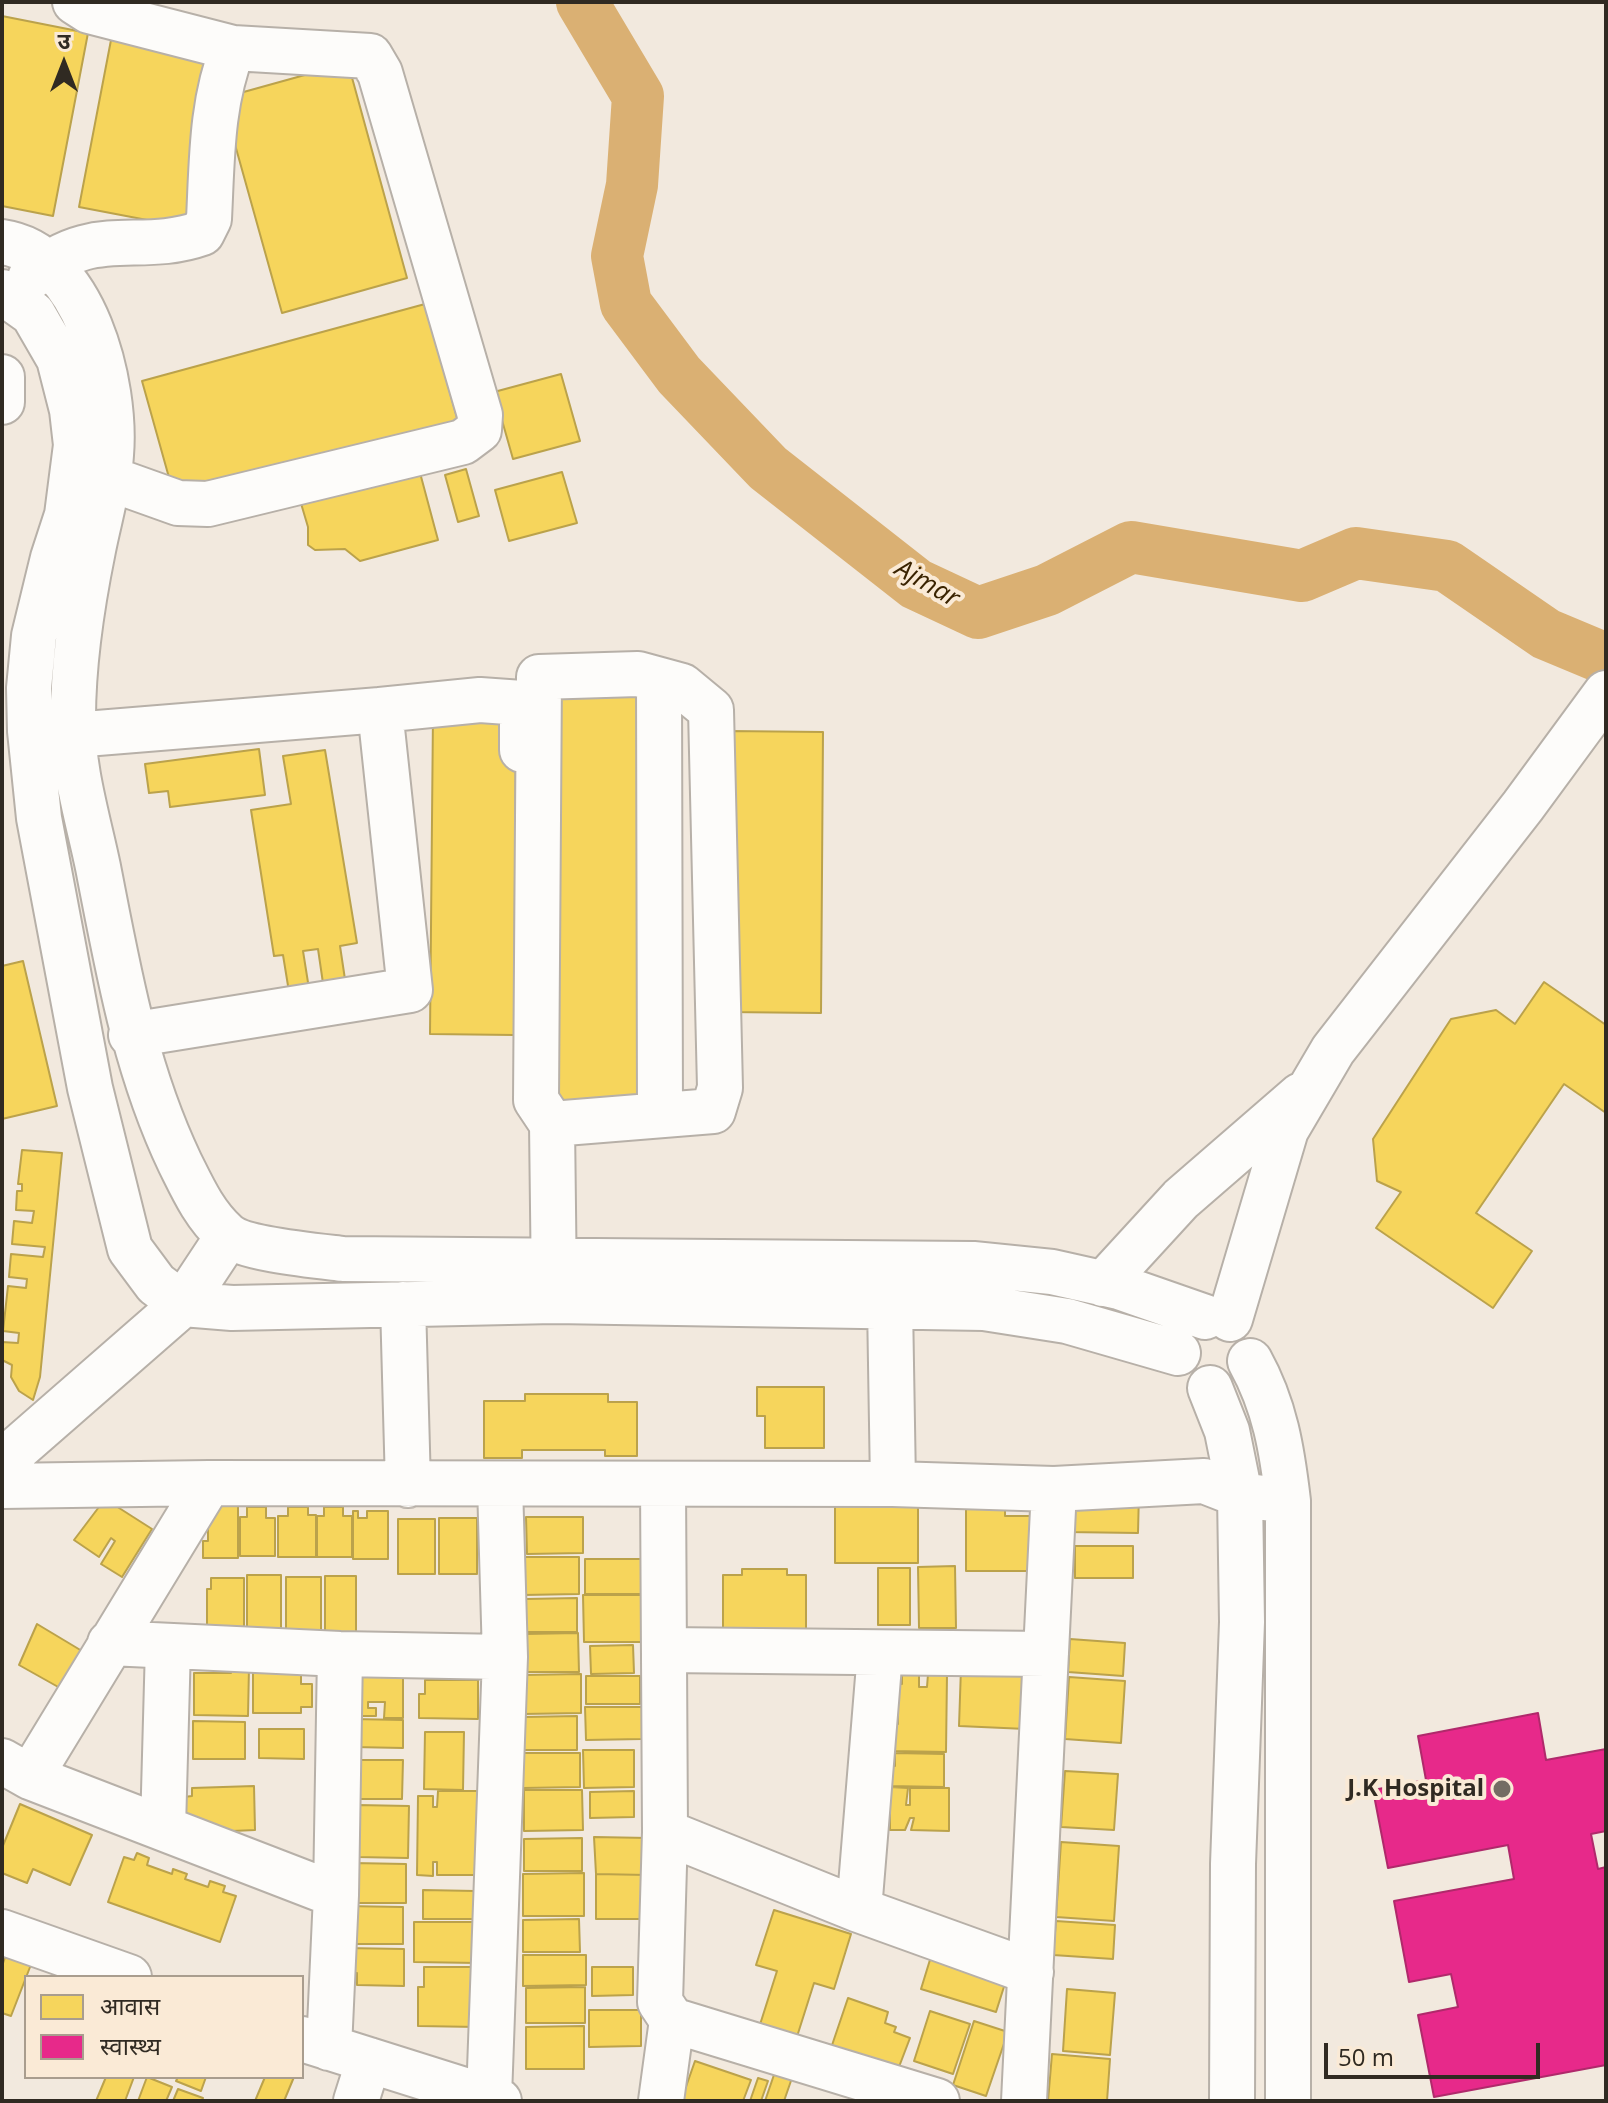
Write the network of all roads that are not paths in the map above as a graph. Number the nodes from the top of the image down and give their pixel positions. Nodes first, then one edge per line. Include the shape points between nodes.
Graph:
1 (75, 2) edge
2 (233, 48) junction
3 (2, 242) edge
4 (49, 261) junction
5 (6, 294) edge
6 (2, 377) edge
7 (2, 402) edge
8 (91, 475) junction
9 (83, 520) junction
10 (659, 680) junction
11 (1606, 693) edge
12 (380, 710) junction
13 (16, 732) edge
14 (73, 735) junction
15 (523, 1028) dead end
16 (131, 1035) junction
17 (1311, 1087) junction
18 (660, 1115) junction
19 (552, 1124) junction
20 (228, 1236) junction
21 (554, 1280) junction
22 (1103, 1284) junction
23 (183, 1304) junction
24 (403, 1304) junction
25 (890, 1304) junction
26 (1217, 1318) junction
27 (1178, 1353) junction
28 (1250, 1361) junction
29 (1210, 1388) junction
30 (2, 1462) edge
31 (1226, 1479) junction
32 (1286, 1482) junction
33 (209, 1483) junction
34 (663, 1484) junction
35 (893, 1484) junction
36 (408, 1485) junction
37 (500, 1485) junction
38 (2, 1486) edge
39 (1054, 1489) junction
40 (110, 1643) junction
41 (168, 1646) junction
42 (665, 1650) junction
43 (880, 1653) junction
44 (340, 1654) junction
45 (1046, 1654) junction
46 (505, 1657) junction
47 (16, 1769) edge
48 (163, 1828) junction
49 (665, 1832) junction
50 (336, 1895) junction
51 (859, 1910) junction
52 (2, 1932) edge
53 (1031, 1972) junction
54 (123, 1975) edge
55 (672, 2020) junction
56 (333, 2049) edge
57 (494, 2099) edge
58 (356, 2101) edge
59 (661, 2101) edge
60 (937, 2101) edge
61 (1024, 2101) edge
62 (1232, 2101) edge
63 (1288, 2101) edge

1 - 2 street via 89,11
2 - 4 street via 216,103 209,219 202,233 185,239 97,242
2 - 8 street via 370,56 385,88 480,415 479,430 463,442 208,504 178,503
3 - 4 street
4 - 5 street
4 - 8 street via 67,281 87,319 110,404 111,453
5 - 8 street via 33,314 59,359
6 - 7 street
8 - 9 street
9 - 13 street via 34,636 29,688
9 - 14 street
10 - 18 street
10 - 18 street via 682,686 711,710 720,1088 713,1111
10 - 19 street via 638,674 539,677 536,1100
11 - 17 street via 1333,1050
12 - 14 street
12 - 15 street via 480,700 522,703
12 - 16 street via 410,990
13 - 14 street
13 - 23 street via 39,818 90,1088 130,1249 156,1284
14 - 16 street
16 - 20 street via 164,1129 201,1205
17 - 22 street via 1181,1199
17 - 26 street via 1286,1130
18 - 19 street
19 - 21 street
20 - 21 street via 285,1252
20 - 23 street
21 - 22 street via 973,1264 1052,1272
21 - 24 street
21 - 25 street
22 - 26 street
23 - 24 street
23 - 30 street
24 - 36 street
25 - 27 street via 984,1308 1067,1321
25 - 35 street
26 - 27 street via 1185,1331
26 - 28 street via 1247,1336
27 - 29 street via 1185,1375
28 - 29 street via 1237,1381
28 - 32 street via 1278,1425
29 - 31 street via 1220,1407
31 - 32 street
31 - 39 street
31 - 62 street via 1242,1622
32 - 63 street
33 - 36 street
33 - 38 street
33 - 40 street
34 - 35 street
34 - 37 street
34 - 42 street
35 - 39 street
36 - 37 street
37 - 46 street
39 - 45 street
40 - 41 street
40 - 47 street
41 - 44 street
41 - 48 street
42 - 43 street
42 - 49 street
43 - 45 street
43 - 51 street
44 - 46 street
44 - 50 street
45 - 53 street
46 - 57 street
47 - 48 street
48 - 50 street
49 - 51 street
49 - 55 street via 660,2002
50 - 56 street
51 - 53 street
52 - 54 street
53 - 61 street
55 - 59 street
55 - 60 street
56 - 57 street
56 - 58 street

